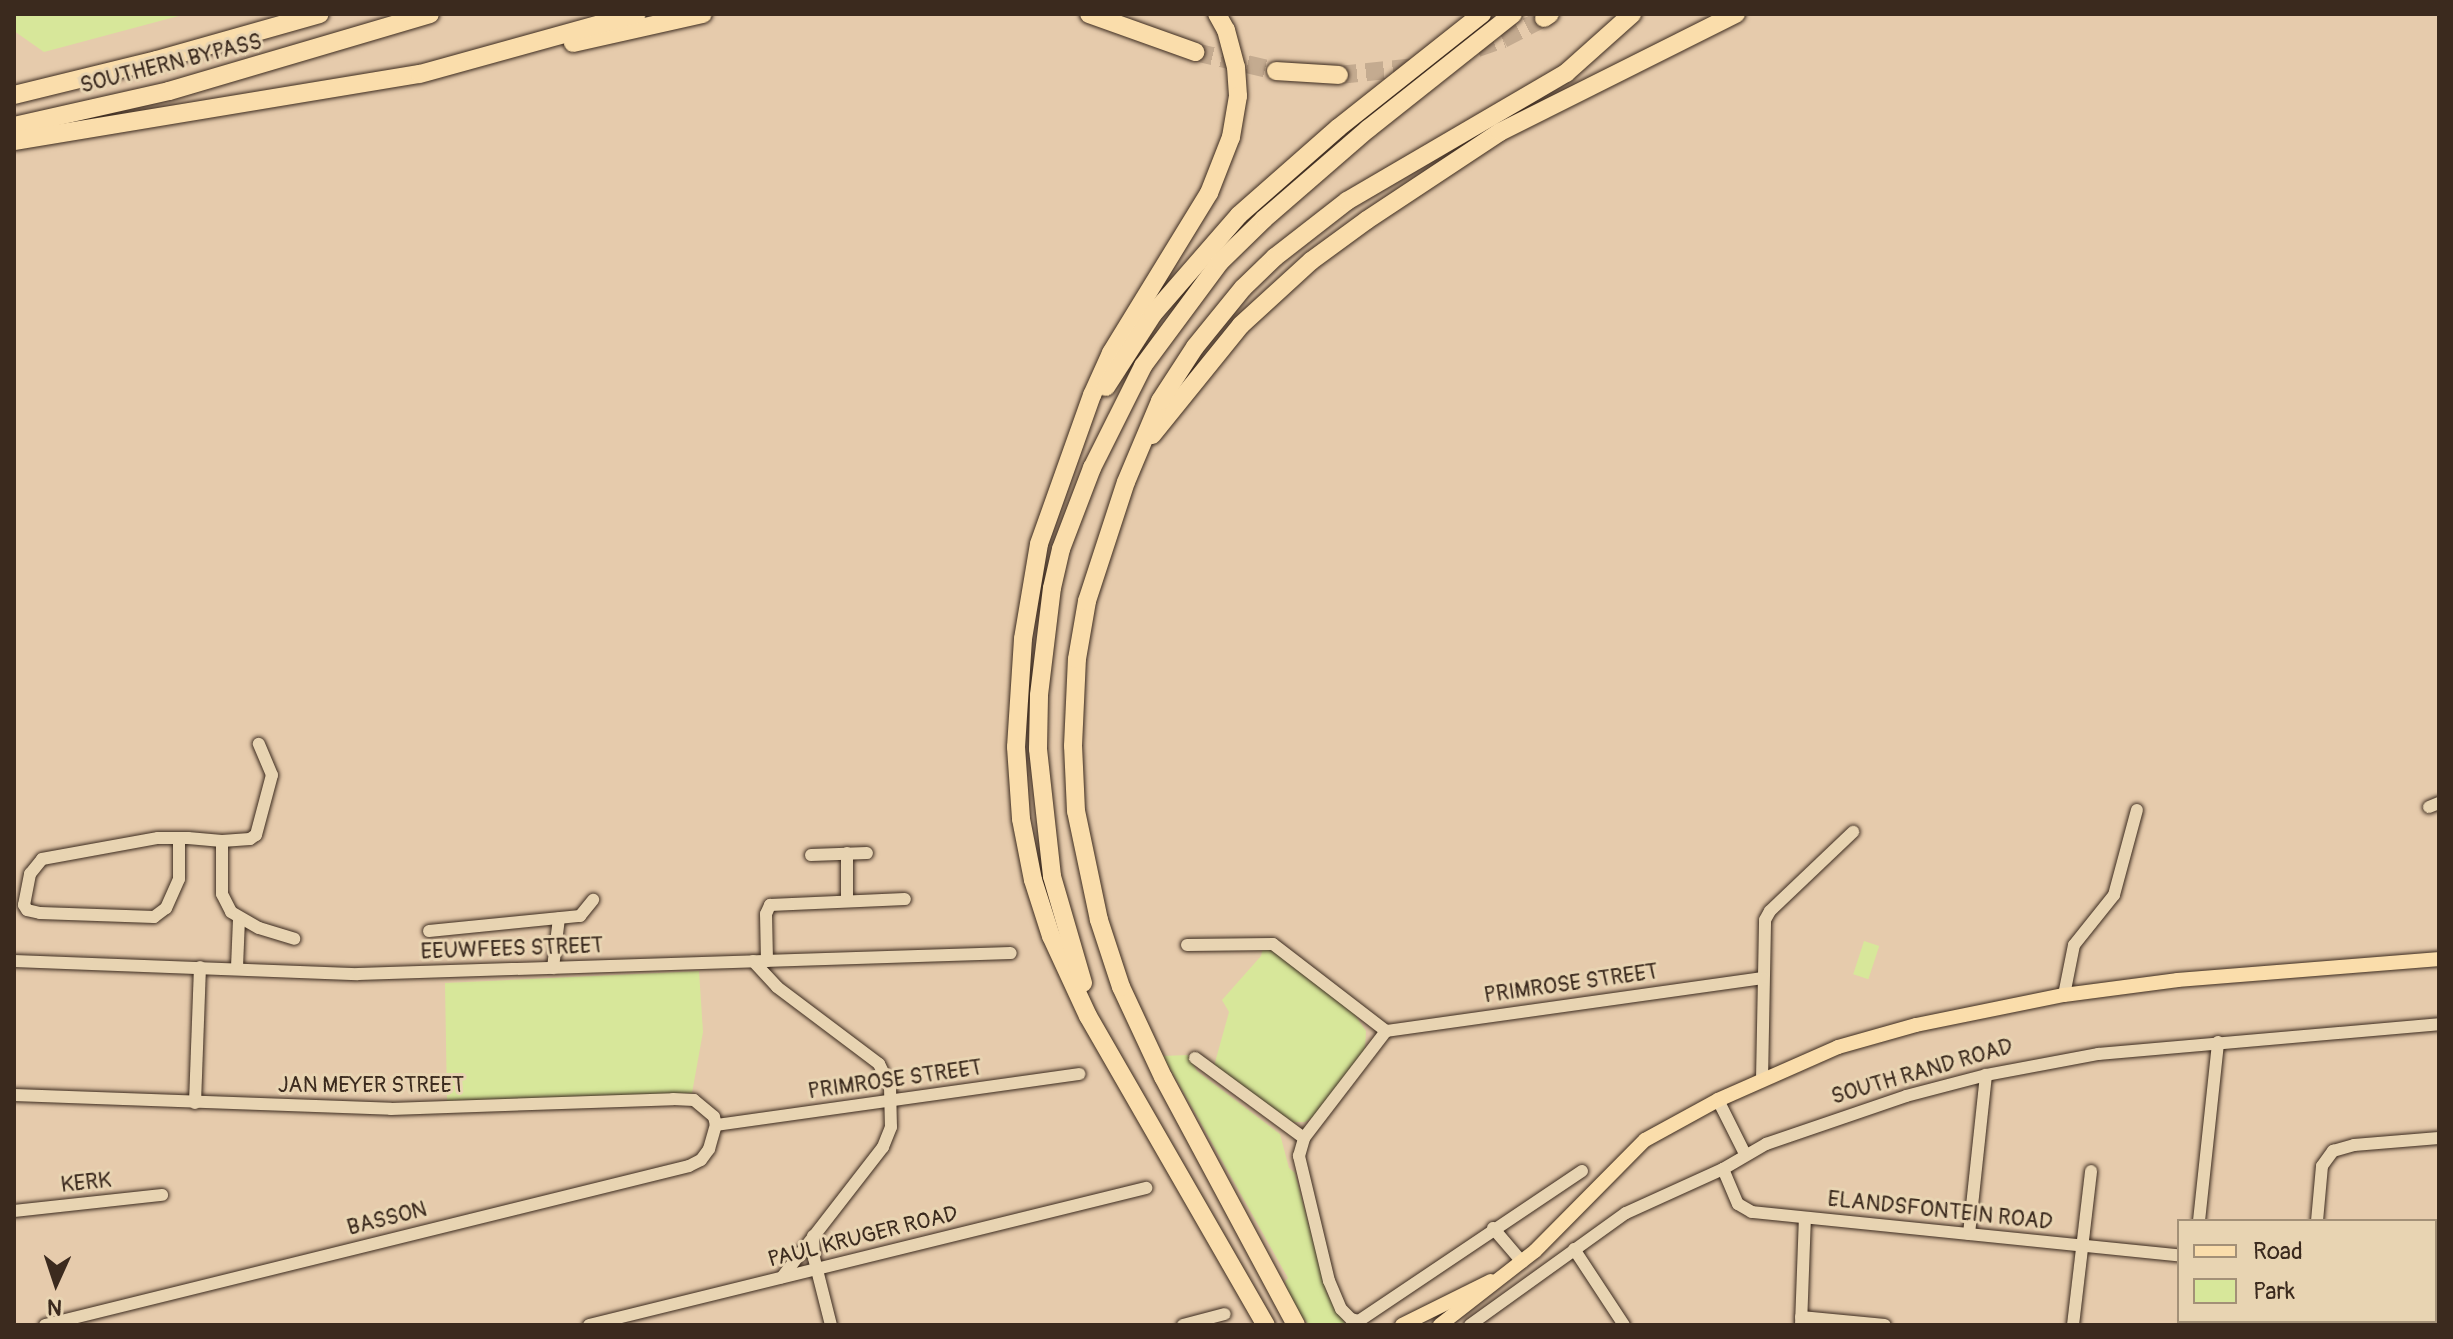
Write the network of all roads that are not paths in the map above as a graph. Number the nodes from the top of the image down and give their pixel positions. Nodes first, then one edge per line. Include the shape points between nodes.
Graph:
1 (320, 14) edge
2 (430, 14) edge
3 (637, 14) edge
4 (703, 14) edge
5 (1089, 14) edge
6 (1217, 14) edge
7 (1482, 14) edge
8 (1513, 14) edge
9 (1632, 14) edge
10 (1736, 14) edge
11 (1195, 52) tunnel mouth
12 (490, 56) junction
13 (1276, 71) tunnel mouth
14 (1339, 75) tunnel mouth
15 (14, 95) edge
16 (14, 126) edge
17 (14, 141) edge
18 (1083, 427) junction
19 (1144, 443) junction
20 (259, 744) dead end
21 (2137, 810) dead end
22 (1853, 832) dead end
23 (179, 838) junction
24 (222, 841) junction
25 (847, 853) junction
26 (867, 853) dead end
27 (811, 855) dead end
28 (905, 899) dead end
29 (593, 900) dead end
30 (847, 901) junction
31 (559, 918) junction
32 (239, 919) junction
33 (429, 931) dead end
34 (294, 939) dead end
35 (1187, 945) dead end
36 (1011, 953) dead end
37 (2439, 959) edge
38 (14, 961) edge
39 (753, 961) junction
40 (767, 961) junction
41 (784, 961) junction
42 (200, 967) junction
43 (237, 967) junction
44 (553, 968) junction
45 (1762, 978) junction
46 (777, 987) junction
47 (2064, 995) junction
48 (1095, 1024) junction
49 (2439, 1024) edge
50 (1386, 1031) junction
51 (2218, 1042) junction
52 (1195, 1058) dead end
53 (1079, 1074) dead end
54 (1986, 1075) junction
55 (1762, 1080) junction
56 (14, 1095) edge
57 (1718, 1100) junction
58 (891, 1101) junction
59 (195, 1103) junction
60 (716, 1125) junction
61 (1304, 1138) junction
62 (2439, 1138) edge
63 (1745, 1154) junction
64 (1723, 1169) junction
65 (1582, 1171) dead end
66 (2091, 1171) dead end
67 (1146, 1188) dead end
68 (162, 1195) dead end
69 (14, 1211) edge
70 (1805, 1218) junction
71 (2199, 1219) edge
72 (2317, 1219) edge
73 (1493, 1228) junction
74 (1969, 1234) junction
75 (813, 1236) junction
76 (2081, 1245) junction
77 (1574, 1249) junction
78 (2177, 1255) edge
79 (1522, 1262) junction
80 (817, 1268) junction
81 (1509, 1272) junction
82 (782, 1277) junction
83 (1284, 1301) junction
84 (1225, 1314) dead end
85 (1801, 1321) edge
86 (1263, 1322) edge
87 (45, 1325) edge
88 (589, 1325) edge
89 (831, 1325) edge
90 (1183, 1325) edge
91 (1296, 1325) edge
92 (1306, 1325) edge
93 (1402, 1325) edge
94 (1440, 1325) edge
95 (1470, 1325) edge
96 (1624, 1325) edge
97 (1885, 1325) edge
98 (2073, 1325) edge

1 - 15 highway, SOUTHERN BYPASS
2 - 16 highway, SOUTHERN BYPASS via 169,91
3 - 12 highway
4 - 12 highway via 535,52
5 - 11 highway
6 - 18 highway via 1236,75 1236,116 1226,156 1111,353
7 - 18 highway via 1239,215 1153,314
8 - 48 highway via 1368,129 1220,262 1143,366 1092,468 1052,588 1038,749 1052,876
9 - 19 highway via 1566,73 1347,201 1275,257 1195,347 1160,401
10 - 19 highway via 1500,132 1367,220 1311,261 1241,325
12 - 17 highway via 357,85
13 - 14 highway
18 - 48 highway via 1039,544 1023,639 1016,747 1021,819 1033,880 1076,995
19 - 83 highway via 1094,578 1077,659 1076,811 1099,920 1121,987 1163,1077
20 - 24 street via 272,775 256,835
21 - 47 street via 2114,895 2074,945
22 - 45 street via 1767,915
23 - 23 street via 42,859 32,868 24,905 33,912 154,917 166,908 179,879
23 - 24 street
24 - 32 street via 222,894
25 - 26 street
25 - 27 street
25 - 30 street
28 - 30 street
29 - 31 street via 585,914
30 - 40 street via 770,905
31 - 33 street
31 - 44 street
32 - 34 street
32 - 43 street
35 - 50 street via 1273,944
36 - 41 street, EEUWFEES STREET
37 - 47 main road, SOUTH RAND ROAD via 2178,980
38 - 42 street, EEUWFEES STREET
39 - 40 street, EEUWFEES STREET
39 - 44 street, EEUWFEES STREET
39 - 46 street
40 - 41 street, EEUWFEES STREET
41 - 46 street
42 - 43 street, EEUWFEES STREET
42 - 59 street
43 - 44 street, EEUWFEES STREET via 358,974
45 - 50 street, PRIMROSE STREET
45 - 55 street
46 - 58 street via 879,1064 889,1079
47 - 55 main road, SOUTH RAND ROAD via 1880,1034
48 - 86 highway
49 - 51 street, SOUTH RAND ROAD
50 - 61 street
51 - 54 street, SOUTH RAND ROAD via 2098,1054
51 - 71 street
52 - 61 street
53 - 58 street, PRIMROSE STREET
54 - 63 street, SOUTH RAND ROAD via 1823,1123
54 - 74 street
55 - 57 main road, SOUTH RAND ROAD
56 - 59 street, JAN MEYER STREET
57 - 63 street
57 - 79 main road, SOUTH RAND ROAD via 1659,1129 1630,1152
58 - 60 street, PRIMROSE STREET
58 - 75 street via 891,1127 883,1147
59 - 60 street, JAN MEYER STREET via 391,1109 673,1099 694,1100
60 - 87 street, BASSON via 709,1149 689,1166
61 - 73 street via 1299,1163 1329,1281 1348,1317 1363,1320
62 - 72 street via 2333,1151 2322,1166
63 - 64 street, SOUTH RAND ROAD
64 - 70 street, ELANDSFONTEIN ROAD via 1738,1204 1747,1211
64 - 77 street, SOUTH RAND ROAD via 1626,1213
65 - 73 street
66 - 76 street
67 - 80 street, PAUL KRUGER ROAD
68 - 69 street, KERK
70 - 74 street, ELANDSFONTEIN ROAD
70 - 85 street
73 - 79 street
74 - 76 street, ELANDSFONTEIN ROAD
75 - 80 street
75 - 82 street
76 - 78 street, ELANDSFONTEIN ROAD
76 - 98 street
77 - 95 street, SOUTH RAND ROAD
77 - 96 street
79 - 81 main road, SOUTH RAND ROAD
80 - 82 street, PAUL KRUGER ROAD
80 - 89 street
81 - 93 main road, SOUTH RAND ROAD
81 - 94 main road, SOUTH RAND ROAD
82 - 88 street, PAUL KRUGER ROAD
83 - 91 highway
83 - 92 highway
84 - 90 street
85 - 97 street

